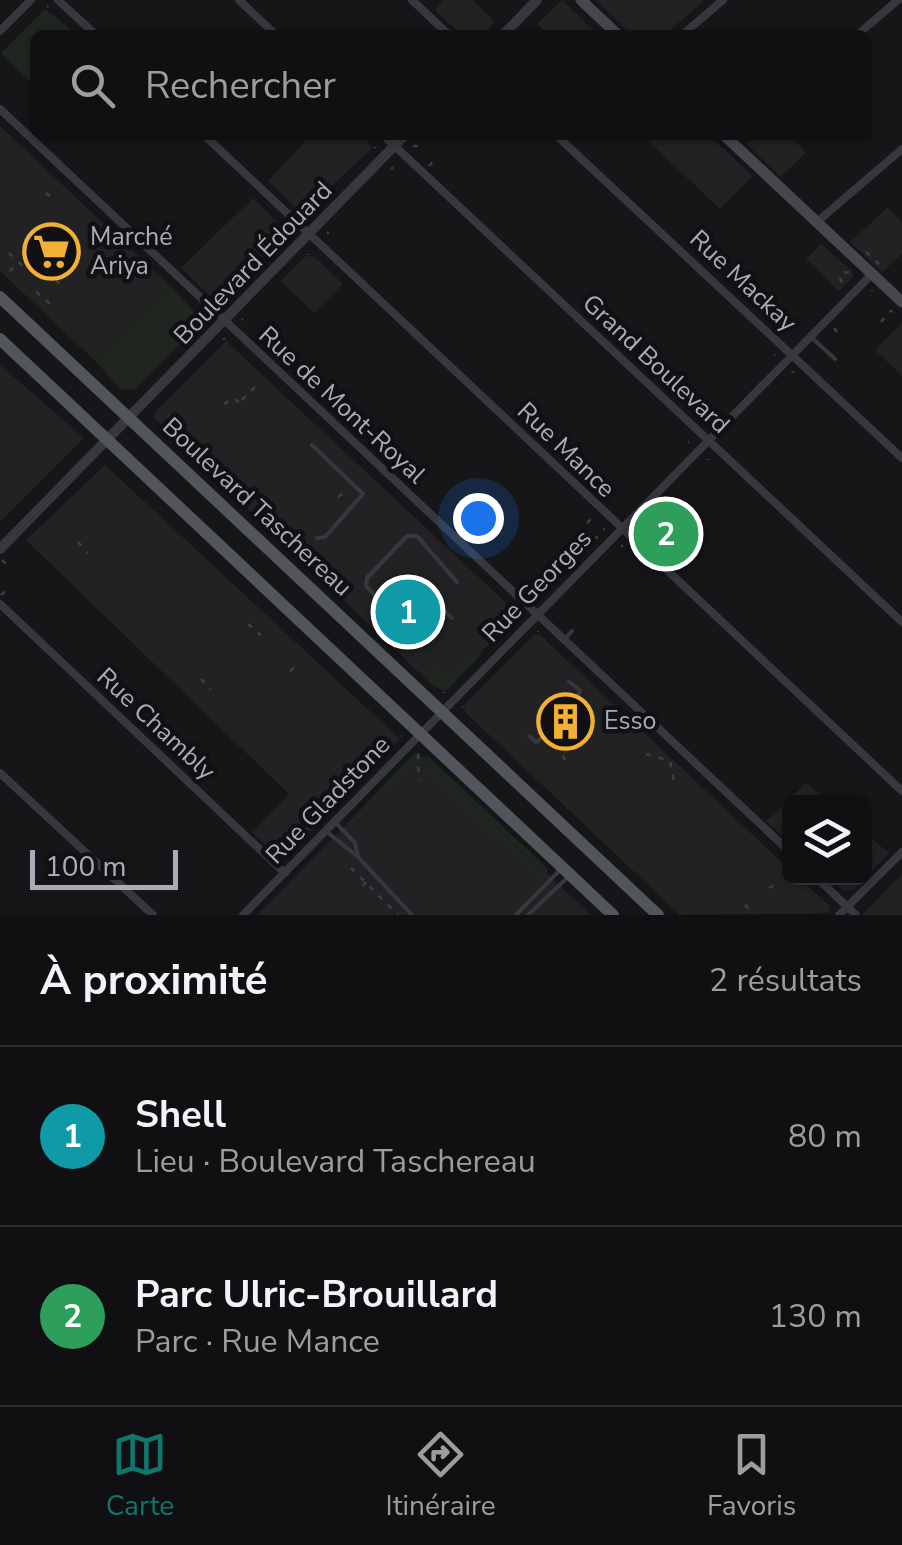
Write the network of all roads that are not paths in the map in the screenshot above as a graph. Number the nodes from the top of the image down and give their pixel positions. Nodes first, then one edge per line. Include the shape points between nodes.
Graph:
1 (30, 0) edge
2 (58, 0) edge
3 (239, 0) edge
4 (412, 0) edge
5 (537, 0) edge
6 (581, 0) edge
7 (722, 0) edge
8 (898, 0) edge
9 (91, 30) edge
10 (271, 30) edge
11 (445, 30) edge
12 (507, 30) edge
13 (613, 30) edge
14 (688, 30) edge
15 (862, 30) edge
16 (0, 31) edge
17 (0, 110) edge
18 (30, 139) edge
19 (32, 140) edge
20 (209, 140) edge
21 (388, 140) edge
22 (400, 140) edge
23 (561, 140) edge
24 (734, 140) edge
25 (395, 146) junction
26 (902, 149) edge
27 (817, 222) junction
28 (310, 233) junction
29 (876, 270) junction
30 (0, 297) edge
31 (899, 303) edge
32 (223, 322) junction
33 (810, 336) junction
34 (0, 339) edge
35 (792, 355) junction
36 (835, 359) dead end
37 (130, 418) junction
38 (106, 439) junction
39 (708, 440) junction
40 (312, 445) dead end
41 (902, 458) edge
42 (620, 529) junction
43 (317, 538) dead end
44 (1, 555) edge
45 (457, 582) dead end
46 (0, 604) edge
47 (386, 606) dead end
48 (421, 606) road end
49 (537, 614) junction
50 (452, 618) dead end
51 (402, 622) dead end
52 (902, 622) edge
53 (394, 630) dead end
54 (572, 631) dead end
55 (564, 640) junction
56 (569, 682) dead end
57 (442, 712) junction
58 (572, 712) dead end
59 (556, 729) dead end
60 (420, 734) junction
61 (529, 736) dead end
62 (0, 772) edge
63 (902, 791) edge
64 (335, 822) junction
65 (322, 829) junction
66 (782, 844) edge
67 (902, 852) edge
68 (358, 857) junction
69 (566, 871) junction
70 (285, 873) junction
71 (824, 885) edge
72 (847, 907) junction
73 (153, 915) edge
74 (243, 915) edge
75 (412, 915) edge
76 (516, 915) edge
77 (528, 915) edge
78 (613, 915) edge
79 (658, 915) edge
80 (840, 915) edge
81 (856, 915) edge

1 - 16 street
2 - 9 street
3 - 10 street
4 - 11 street
5 - 12 street
6 - 13 main road
7 - 14 street
8 - 15 street
17 - 18 street, Rue de Mont-Royal
19 - 32 street, Rue de Mont-Royal
20 - 28 street, Rue Mance
21 - 25 street, Grand Boulevard
22 - 25 street, Boulevard Édouard
23 - 35 street, Rue Mackay
24 - 27 main road
25 - 28 street, Boulevard Édouard
25 - 39 street, Grand Boulevard
26 - 27 street
27 - 29 main road
28 - 32 street, Boulevard Édouard
28 - 42 street, Rue Mance
29 - 31 main road
29 - 33 street, Rue Georges
30 - 37 main road, Boulevard Taschereau
32 - 37 street, Boulevard Édouard
32 - 49 street, Rue de Mont-Royal
33 - 35 street, Rue Georges
33 - 36 lane
34 - 38 main road
35 - 39 street, Rue Georges
35 - 41 street, Rue Mackay
37 - 38 street, Boulevard Édouard
37 - 57 main road, Boulevard Taschereau
38 - 44 street, Boulevard Édouard
38 - 60 main road
39 - 42 street, Rue Georges
39 - 52 street, Grand Boulevard
40 - 43 lane via 363,494
42 - 49 street, Rue Georges
42 - 63 street, Rue Mance
45 - 47 lane via 417,536 407,536 366,578
46 - 70 street, Rue Chambly
48 - 50 lane via 428,596
49 - 55 street, Rue de Mont-Royal
49 - 57 street, Rue Georges
51 - 53 lane
54 - 55 lane
55 - 66 street, Rue de Mont-Royal
56 - 58 lane via 580,690
57 - 60 street, Rue Gladstone
57 - 79 main road, Boulevard Taschereau
59 - 61 lane via 536,742
60 - 64 street, Rue Gladstone
60 - 69 main road
62 - 73 street
64 - 65 street, Rue Gladstone
64 - 68 lane via 355,843
65 - 68 lane
65 - 70 street, Rue Gladstone
67 - 72 street
68 - 75 lane
69 - 76 lane
69 - 77 lane
69 - 78 main road
70 - 74 street, Rue Gladstone
71 - 72 street
72 - 80 street
72 - 81 street

